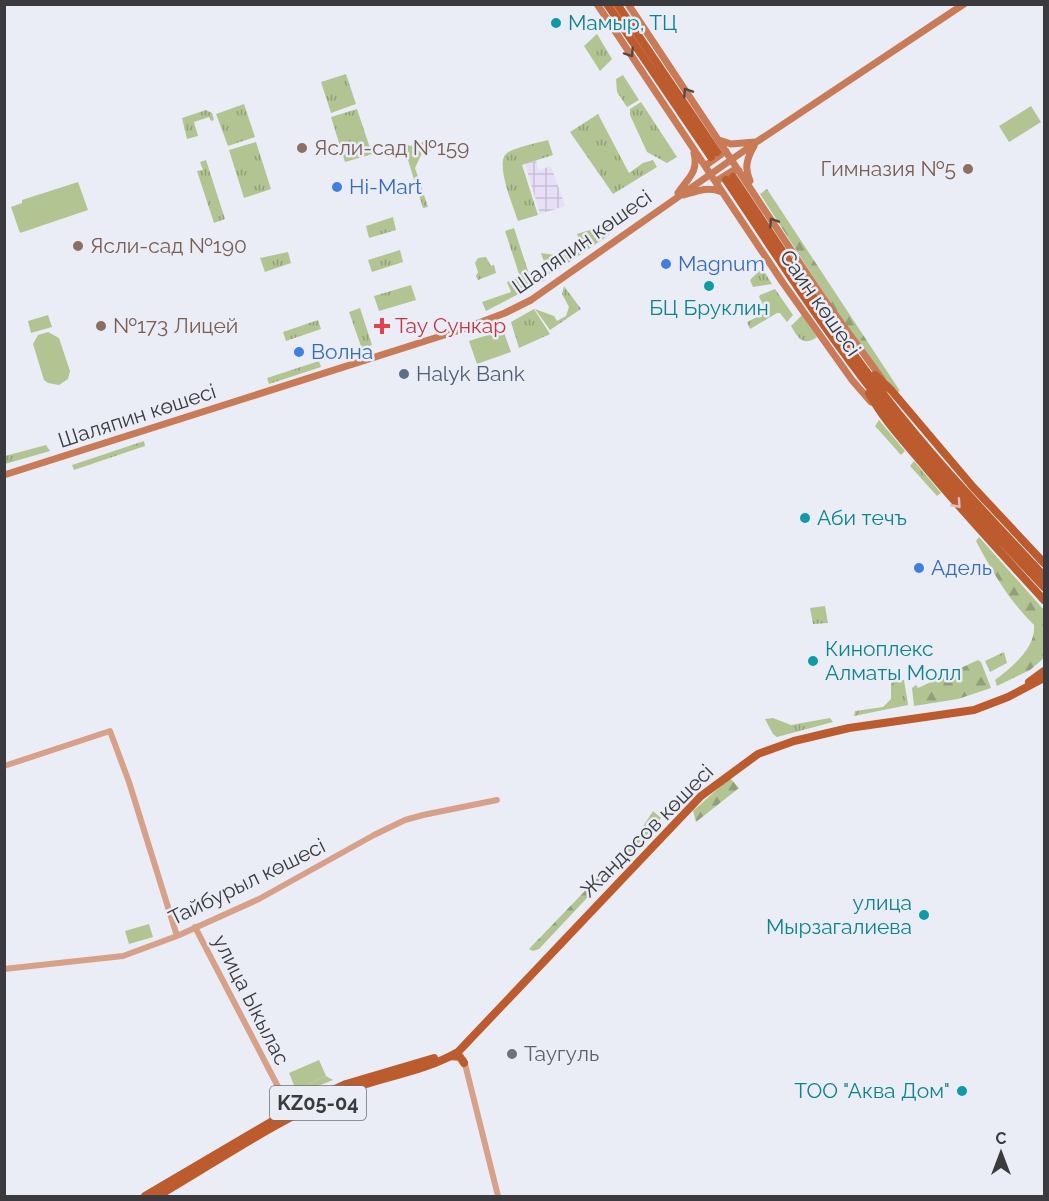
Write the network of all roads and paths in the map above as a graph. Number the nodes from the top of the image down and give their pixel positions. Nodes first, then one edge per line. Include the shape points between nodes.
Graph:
1 (597, 4) edge
2 (607, 4) edge
3 (617, 4) edge
4 (628, 4) edge
5 (964, 4) edge
6 (719, 140) junction
7 (758, 141) junction
8 (691, 145) junction
9 (726, 152) junction
10 (731, 160) junction
11 (705, 166) junction
12 (710, 174) junction
13 (733, 176) junction
14 (717, 184) junction
15 (722, 193) junction
16 (755, 194) junction
17 (675, 198) junction
18 (862, 364) junction
19 (859, 374) junction
20 (891, 390) junction
21 (879, 411) junction
22 (941, 451) junction
23 (916, 456) junction
24 (4, 475) edge
25 (944, 478) junction
26 (954, 478) junction
27 (1044, 563) edge
28 (1044, 576) edge
29 (1044, 587) edge
30 (1044, 600) edge
31 (1044, 671) edge
32 (1044, 678) edge
33 (1027, 683) junction
34 (941, 714) junction
35 (4, 766) edge
36 (497, 800) dead end
37 (195, 927) junction
38 (177, 936) junction
39 (4, 969) edge
40 (460, 1048) junction
41 (452, 1056) junction
42 (464, 1063) junction
43 (285, 1117) junction
44 (145, 1197) edge
45 (158, 1197) edge
46 (498, 1197) edge

1 -> 8 main road, Саин көшесі
2 - 3 main road via 714,154
6 -> 4 main road, Саин көшесі
5 - 7 main road, Шаляпин көшесі
6 - 7 main road via 731,144
6 - 9 main road, Саин көшесі
7 - 10 main road, Шаляпин көшесі
7 - 16 main road via 747,159 746,169
8 - 11 main road, Саин көшесі
8 - 17 main road via 695,170
9 - 10 main road, Саин көшесі
9 - 11 main road
10 - 12 main road, Шаляпин көшесі
10 - 13 main road, Саин көшесі
11 - 12 main road, Саин көшесі
12 - 14 main road, Саин көшесі
12 - 17 main road, Шаляпин көшесі
13 - 14 main road via 734,170
13 - 16 main road, Саин көшесі
13 - 18 main road, Саин көшесі
13 - 19 main road, Саин көшесі via 768,244
14 - 15 main road, Саин көшесі
15 - 17 main road via 704,189
15 - 21 main road, Саин көшесі via 831,351
20 -> 16 main road, Саин көшесі
17 - 24 main road, Шаляпин көшесі via 531,300 505,313
18 - 20 main road
18 - 26 main road, Саин көшесі
19 - 21 main road
19 - 25 main road, Саин көшесі
20 - 22 main road, Саин көшесі
21 - 23 main road, Саин көшесі
22 - 26 main road
22 - 27 main road, Саин көшесі
23 - 25 main road
23 -> 30 main road, Саин көшесі
25 - 29 main road, Саин көшесі
26 - 28 main road, Саин көшесі
31 - 33 main road
32 - 33 main road, Жандосов көшесі / KZ05-04
32 - 34 main road, Жандосов көшесі / KZ05-04 via 992,704
33 - 34 main road, Жандосов көшесі / KZ05-04 via 990,700
34 - 40 main road, Жандосов көшесі / KZ05-04 via 794,741 749,760 701,796
35 - 38 street via 110,731
36 - 37 street, Тайбурыл көшесі via 423,815 390,827 259,899
37 - 38 street, Тайбурыл көшесі
37 - 43 street, улица Ыкылас via 287,1104
38 - 39 street, Тайбурыл көшесі via 123,956
40 - 41 main road, Жандосов көшесі / KZ05-04
40 - 42 street
40 - 43 main road, Жандосов көшесі / KZ05-04 via 346,1084
41 - 42 main road via 460,1057
41 - 43 main road, Жандосов көшесі / KZ05-04 via 353,1088
42 - 46 street
43 - 44 main road, Жандосов көшесі / KZ05-04
43 - 45 main road, Жандосов көшесі / KZ05-04

